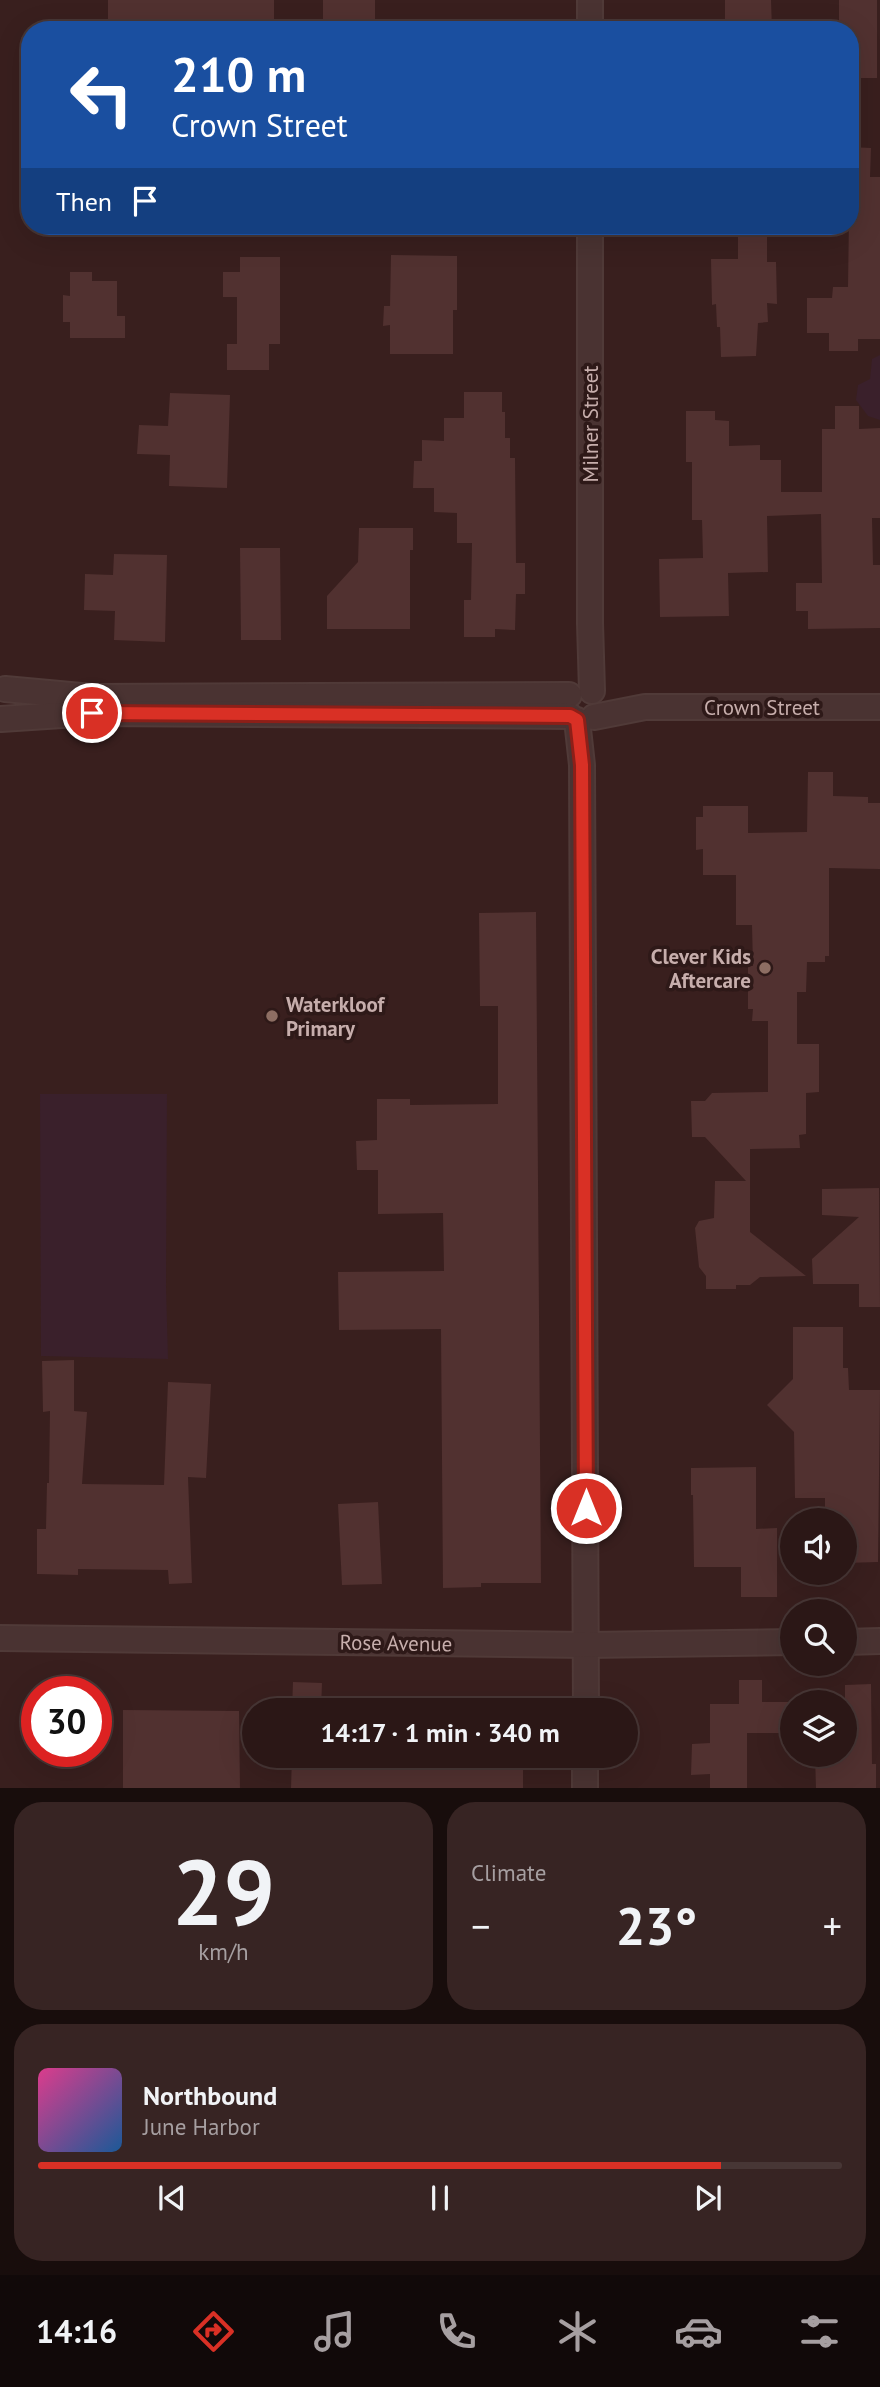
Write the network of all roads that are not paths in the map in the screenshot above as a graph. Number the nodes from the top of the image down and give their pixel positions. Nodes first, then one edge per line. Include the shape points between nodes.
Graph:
1 (590, 0) edge
2 (590, 21) edge
3 (590, 235) edge
4 (3, 686) edge
5 (92, 705) junction
6 (583, 705) junction
7 (880, 707) edge
8 (1, 719) edge
9 (0, 1638) edge
10 (880, 1641) edge
11 (780, 1642) edge
12 (857, 1642) edge
13 (587, 1645) junction
14 (586, 1698) edge
15 (585, 1768) edge
16 (585, 1788) edge

1 - 2 street
3 - 6 street, Milner Street via 590,623
4 - 5 street, Crown Street
4 - 8 street via 9,705
5 - 6 street, Crown Street
5 - 8 street, Crown Street
6 - 7 street, Crown Street
6 - 13 street, Milner Street
9 - 13 street, Rose Avenue
10 - 12 street
11 - 13 street, Rose Avenue
13 - 14 street, Milner Street
15 - 16 street

